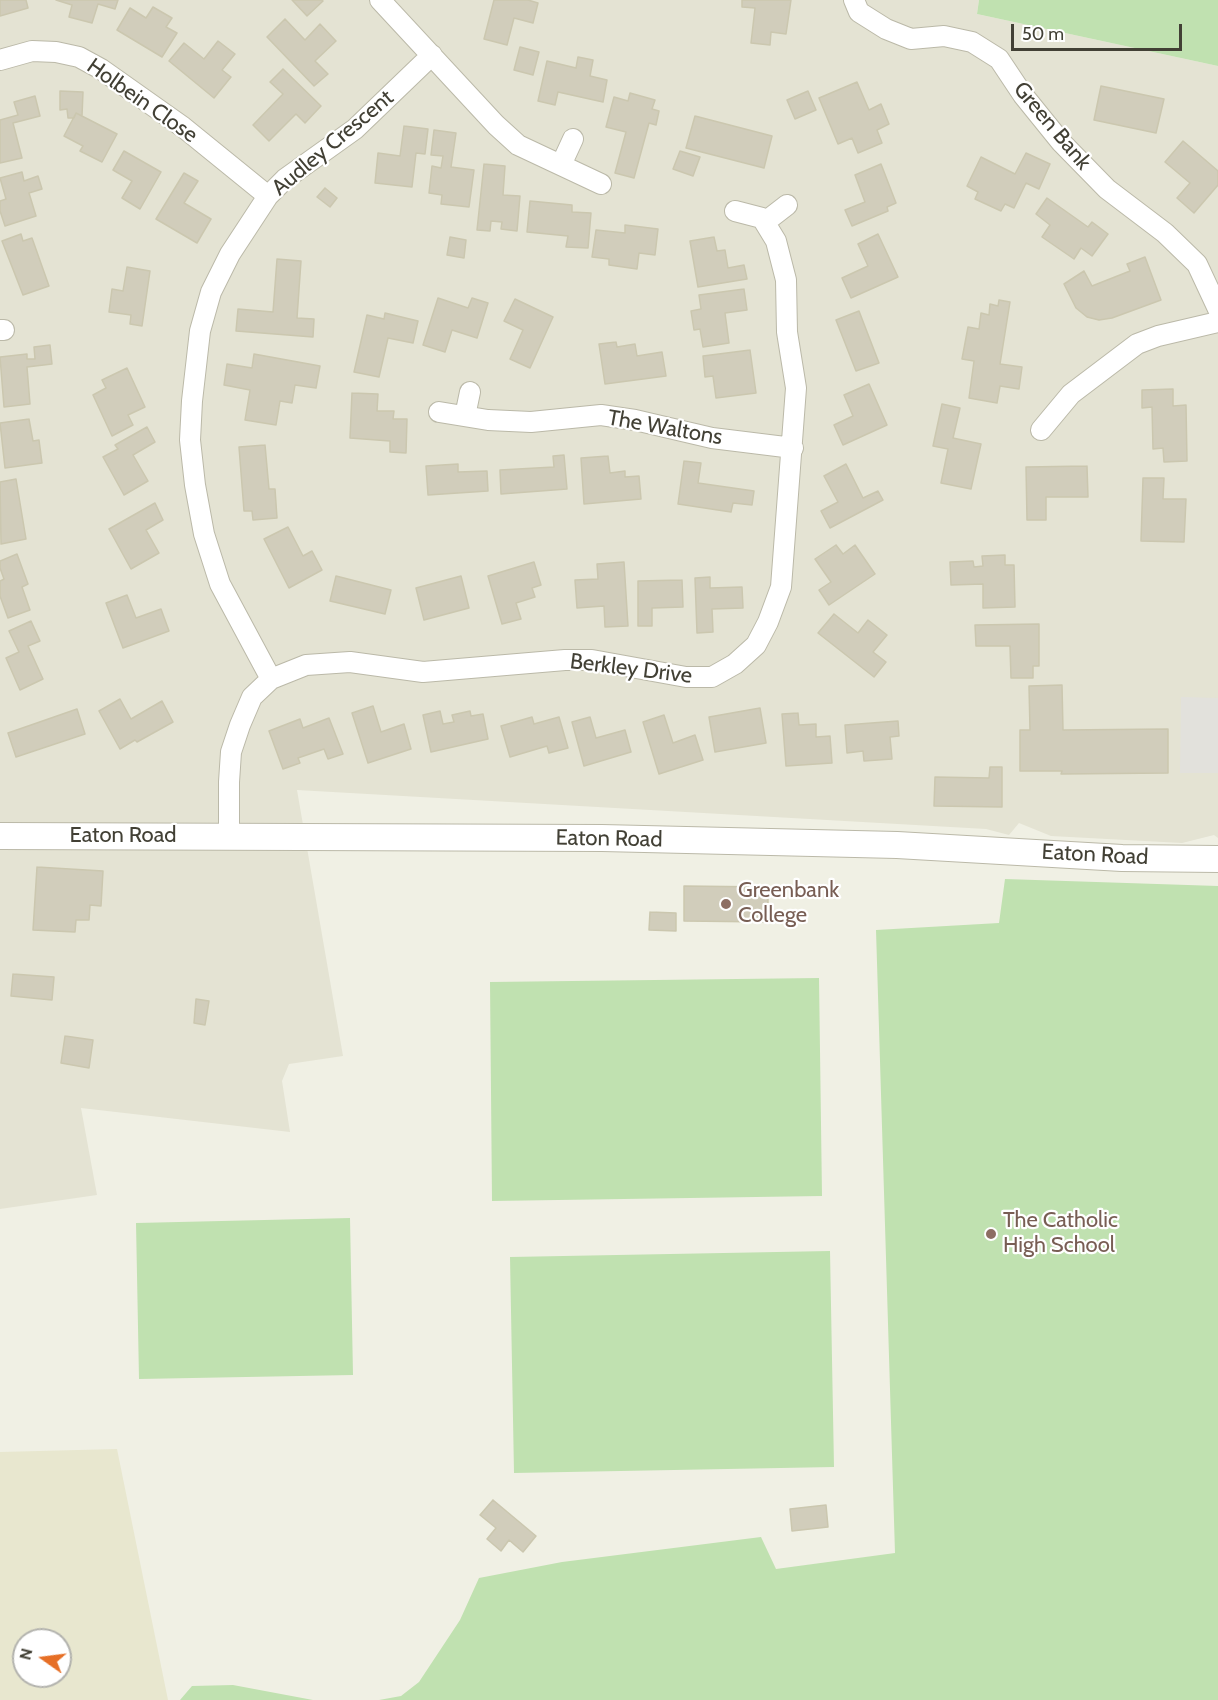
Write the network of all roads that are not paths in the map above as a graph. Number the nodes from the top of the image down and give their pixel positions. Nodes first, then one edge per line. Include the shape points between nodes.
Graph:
1 (380, 0) edge
2 (854, 0) edge
3 (432, 55) junction
4 (0, 60) edge
5 (573, 138) dead end
6 (561, 165) junction
7 (601, 184) dead end
8 (268, 196) junction
9 (787, 205) dead end
10 (735, 211) dead end
11 (765, 222) junction
12 (1218, 309) edge
13 (1218, 322) edge
14 (470, 392) dead end
15 (439, 412) dead end
16 (465, 416) junction
17 (1041, 430) dead end
18 (793, 448) junction
19 (271, 679) junction
20 (0, 836) edge
21 (229, 837) junction
22 (1218, 860) edge

1 - 3 street
2 - 12 street, Green Bank via 860,12 886,29 912,39 944,36 972,42 999,59 1061,142 1107,189 1165,233 1197,264
3 - 6 street via 518,145
3 - 8 street, Audley Crescent via 355,129 285,179
4 - 8 street, Holbein Close via 32,51 79,57 183,128
5 - 6 street
6 - 7 street
8 - 19 street, Audley Crescent via 230,254 211,292 200,331 190,440 204,534 220,584
9 - 11 street
10 - 11 street
11 - 18 street, Berkley Drive via 776,241 786,280 787,333 796,388
13 - 17 street via 1137,344 1071,394
14 - 16 street
15 - 16 street, The Waltons
16 - 18 street, The Waltons via 531,422 600,415 712,438
18 - 19 street, Berkley Drive via 781,587 756,645 712,677 686,677 592,660 565,660 423,672 350,662 317,664
19 - 21 street, Berkley Drive via 252,697 231,752
20 - 21 street, Eaton Road
21 - 22 street, Eaton Road via 650,839 897,845

